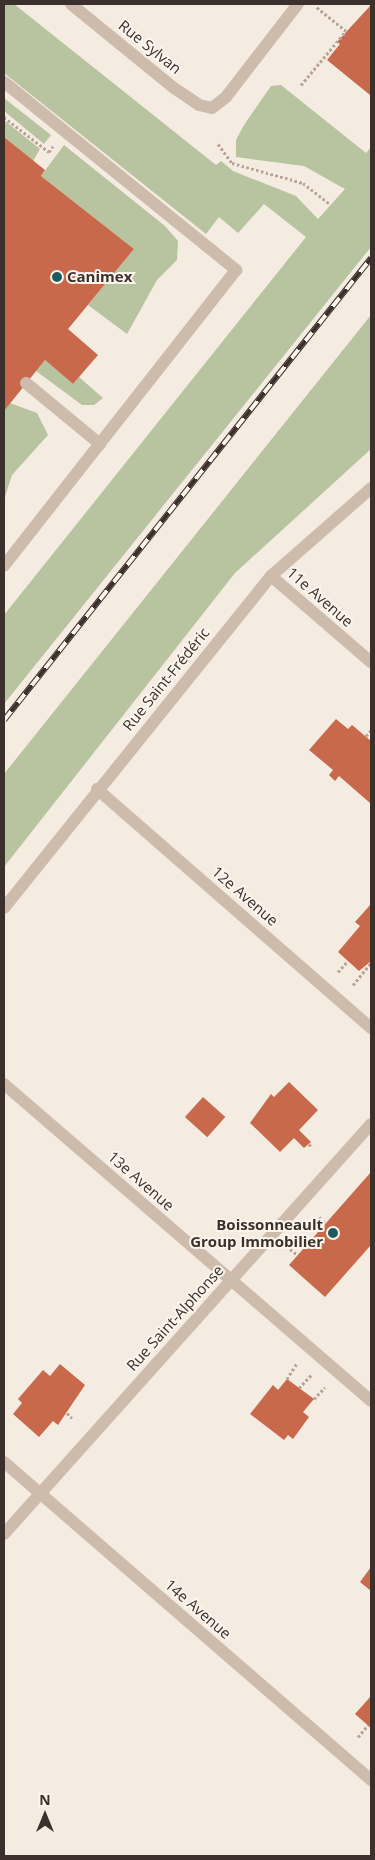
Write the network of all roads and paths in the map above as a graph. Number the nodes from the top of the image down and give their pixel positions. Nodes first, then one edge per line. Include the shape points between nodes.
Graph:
1 (72, 4) edge
2 (298, 4) edge
3 (311, 4) edge
4 (4, 82) edge
5 (301, 85) dead end
6 (4, 117) edge
7 (58, 141) dead end
8 (218, 144) dead end
9 (330, 204) dead end
10 (26, 383) dead end
11 (100, 444) junction
12 (371, 488) edge
13 (4, 566) edge
14 (271, 576) junction
15 (371, 662) edge
16 (371, 730) edge
17 (366, 736) dead end
18 (97, 789) junction
19 (4, 908) edge
20 (348, 960) dead end
21 (371, 963) edge
22 (338, 972) dead end
23 (353, 985) dead end
24 (371, 1028) edge
25 (4, 1084) edge
26 (371, 1124) edge
27 (308, 1144) dead end
28 (312, 1148) dead end
29 (319, 1217) dead end
30 (326, 1223) dead end
31 (290, 1250) dead end
32 (298, 1255) dead end
33 (231, 1279) junction
34 (371, 1401) edge
35 (67, 1413) dead end
36 (72, 1418) dead end
37 (4, 1462) edge
38 (40, 1493) junction
39 (4, 1534) edge
40 (368, 1725) dead end
41 (358, 1737) dead end
42 (371, 1780) edge

1 - 2 street, Rue Sylvan via 174,88 199,105 212,108 226,97
3 - 5 path via 346,31
4 - 11 street via 236,270
6 - 7 path via 49,152
8 - 9 path via 232,163 303,183
10 - 11 street
11 - 13 street
12 - 14 street, Rue Saint-Frédéric
14 - 15 street, 11e Avenue
14 - 18 street, Rue Saint-Frédéric
16 - 17 path
18 - 19 street, Rue Saint-Frédéric
18 - 24 street, 12e Avenue
20 - 22 path
21 - 23 path
25 - 33 street, 13e Avenue
26 - 33 street, Rue Saint-Alphonse
27 - 28 path
29 - 30 path
31 - 32 path
33 - 34 street, 13e Avenue
33 - 38 street, Rue Saint-Alphonse
35 - 36 path
37 - 38 street, 14e Avenue
38 - 39 street, Rue Saint-Alphonse
38 - 42 street, 14e Avenue
40 - 41 path

